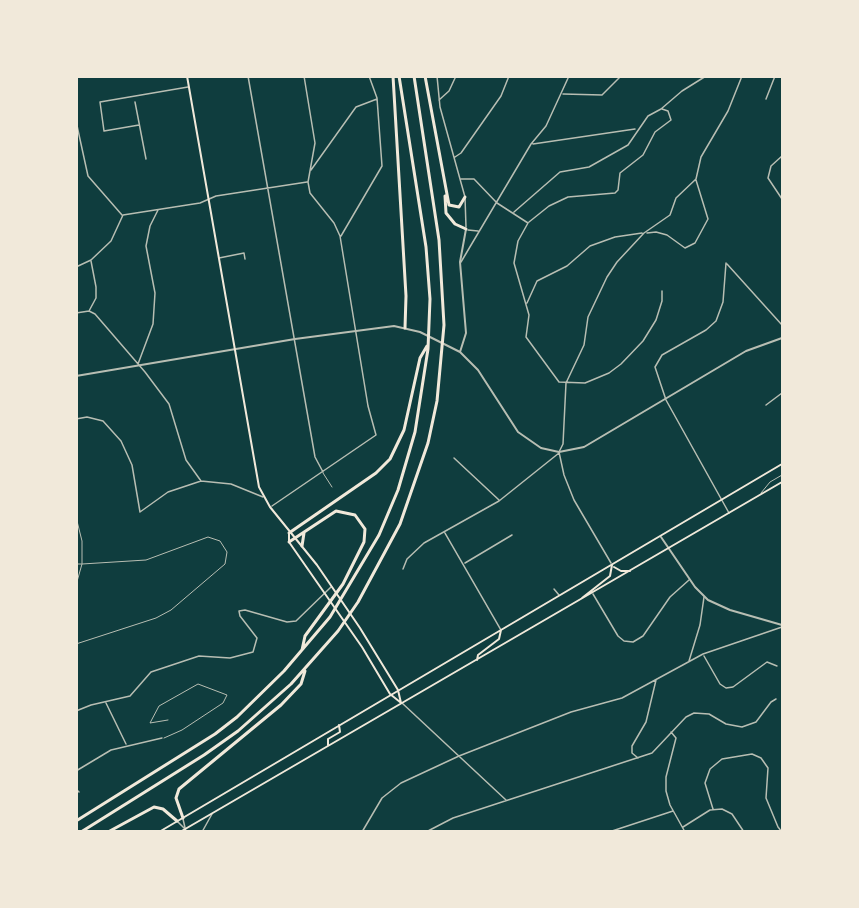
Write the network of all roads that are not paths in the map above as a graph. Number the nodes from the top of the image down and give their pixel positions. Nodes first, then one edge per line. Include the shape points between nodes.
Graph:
1 (188, 76) edge
2 (248, 76) edge
3 (304, 76) edge
4 (369, 76) edge
5 (393, 76) edge
6 (399, 76) edge
7 (414, 76) edge
8 (425, 76) edge
9 (437, 76) edge
10 (456, 76) edge
11 (509, 76) edge
12 (569, 76) edge
13 (621, 76) edge
14 (706, 76) edge
15 (742, 76) edge
16 (774, 76) edge
17 (189, 87) junction
18 (562, 94) junction
19 (377, 98) junction
20 (766, 99) dead end
21 (439, 101) junction
22 (135, 102) dead end
23 (661, 109) junction
24 (76, 121) edge
25 (139, 125) junction
26 (636, 129) junction
27 (531, 144) junction
28 (783, 156) edge
29 (454, 157) junction
30 (146, 159) dead end
31 (310, 171) junction
32 (461, 179) junction
33 (696, 179) junction
34 (309, 182) junction
35 (266, 189) junction
36 (445, 193) junction
37 (465, 197) junction
38 (783, 199) edge
39 (209, 200) junction
40 (496, 203) junction
41 (158, 210) junction
42 (513, 213) junction
43 (123, 215) junction
44 (528, 223) junction
45 (466, 230) junction
46 (479, 231) junction
47 (644, 233) junction
48 (340, 237) junction
49 (218, 258) junction
50 (245, 259) dead end
51 (91, 260) junction
52 (460, 262) junction
53 (76, 267) edge
54 (662, 291) dead end
55 (527, 304) junction
56 (89, 311) junction
57 (76, 313) edge
58 (783, 325) edge
59 (405, 328) junction
60 (355, 330) junction
61 (783, 338) edge
62 (295, 339) junction
63 (427, 347) junction
64 (233, 349) junction
65 (460, 352) junction
66 (138, 365) junction
67 (76, 376) edge
68 (566, 383) junction
69 (783, 393) edge
70 (666, 400) junction
71 (766, 405) dead end
72 (76, 419) edge
73 (559, 452) junction
74 (454, 458) dead end
75 (783, 464) edge
76 (323, 473) junction
77 (783, 475) edge
78 (201, 482) junction
79 (783, 482) edge
80 (332, 487) dead end
81 (263, 497) junction
82 (758, 497) junction
83 (722, 499) junction
84 (499, 501) junction
85 (270, 507) junction
86 (729, 514) junction
87 (76, 517) edge
88 (304, 532) junction
89 (444, 532) junction
90 (289, 533) junction
91 (512, 535) dead end
92 (296, 537) junction
93 (661, 537) junction
94 (289, 542) junction
95 (302, 546) junction
96 (669, 549) junction
97 (464, 563) junction
98 (76, 564) edge
99 (82, 564) junction
100 (612, 565) junction
101 (403, 569) dead end
102 (633, 570) junction
103 (690, 580) junction
104 (76, 585) edge
105 (332, 587) junction
106 (554, 589) dead end
107 (325, 592) junction
108 (593, 593) junction
109 (559, 596) junction
110 (704, 597) junction
111 (577, 602) junction
112 (783, 626) edge
113 (501, 630) junction
114 (76, 644) edge
115 (302, 652) junction
116 (703, 654) junction
117 (477, 661) junction
118 (689, 662) junction
119 (777, 666) dead end
120 (306, 670) junction
121 (656, 680) junction
122 (398, 690) junction
123 (390, 694) junction
124 (776, 699) dead end
125 (105, 702) junction
126 (401, 703) junction
127 (76, 711) edge
128 (168, 720) dead end
129 (338, 725) junction
130 (671, 732) junction
131 (162, 738) joint
132 (126, 745) junction
133 (328, 745) junction
134 (459, 756) junction
135 (638, 758) junction
136 (76, 771) edge
137 (76, 789) edge
138 (79, 792) dead end
139 (507, 800) junction
140 (713, 809) junction
141 (673, 811) junction
142 (213, 812) junction
143 (183, 818) junction
144 (76, 821) edge
145 (177, 821) junction
146 (682, 827) junction
147 (185, 830) edge
148 (81, 831) edge
149 (108, 831) edge
150 (159, 831) edge
151 (180, 831) edge
152 (202, 831) edge
153 (362, 831) edge
154 (426, 831) edge
155 (609, 831) edge
156 (685, 831) edge
157 (744, 831) edge
158 (782, 831) edge

1 - 17 main road
2 - 35 street
3 - 31 street via 315,143
4 - 19 street
5 - 59 highway
6 - 63 highway via 426,246
7 - 120 highway via 439,240 444,325 437,401 419,474 388,550 358,602
8 - 36 highway
9 - 21 street
10 - 21 street via 449,92
11 - 29 street via 501,96 461,153
12 - 18 street
13 - 18 street via 602,95
14 - 23 street
15 - 33 street via 728,111 701,157
16 - 20 street
17 - 25 street via 100,102 104,131
17 - 39 main road
18 - 27 street via 546,126
19 - 31 street via 356,107
19 - 48 street via 383,158 379,173
21 - 29 street
22 - 25 street
23 - 26 street
23 - 44 street via 668,111 671,120 651,136 644,155 620,173 615,193 568,197
24 - 43 street via 88,176
25 - 30 street
26 - 27 street
26 - 42 street via 628,145 589,167 560,172
27 - 40 street
28 - 38 street via 771,166 768,177
29 - 32 street
31 - 34 street
32 - 37 street
32 - 40 street via 474,178
33 - 47 street via 676,198 670,215
33 - 47 street via 708,219 695,243 684,248 667,235
34 - 35 street
34 - 48 street via 310,193
35 - 39 street
35 - 62 street
36 - 37 highway via 453,207 462,205
36 - 45 highway via 446,213
37 - 45 street
39 - 41 street
39 - 49 main road
40 - 42 street
40 - 46 street
41 - 43 street
41 - 66 street via 146,246 155,293 153,324
42 - 44 street
43 - 51 street via 111,241
44 - 55 street via 518,241 514,263
45 - 46 street
45 - 52 street
46 - 52 street
47 - 55 street via 590,246 567,266 537,281
47 - 68 street via 608,277 588,317 584,345
48 - 60 street
49 - 50 street via 244,253
49 - 64 main road
51 - 53 street
51 - 56 street via 97,293
52 - 65 street via 466,333
54 - 68 street via 656,320 621,364 596,380
55 - 68 street via 526,337 553,376
56 - 57 street
56 - 66 street
58 - 70 street via 726,263 723,302 716,321 662,355 655,364
59 - 60 street
59 - 65 street
60 - 62 street
60 - 76 street via 376,435
61 - 70 street via 746,351
62 - 64 street
62 - 76 street via 315,457
63 - 90 highway via 420,358 404,430 390,459 376,473
63 - 115 highway via 419,410 405,470 379,535 348,591
64 - 66 street
64 - 81 main road
65 - 73 street via 478,370 518,432 541,448
66 - 67 street
66 - 78 street via 169,404 186,460
68 - 73 street via 563,444
69 - 71 street
70 - 73 street via 584,447
70 - 83 street
72 - 78 street via 87,417 103,422 121,441 132,465 140,512 168,492
73 - 84 street
73 - 100 street via 573,498
74 - 84 street
75 - 83 main road
76 - 80 lane
76 - 85 street
77 - 82 lane via 770,482
78 - 81 street via 231,484
79 - 82 main road
81 - 85 main road
82 - 86 main road
83 - 86 street
83 - 93 main road
84 - 89 street
85 - 90 main road
86 - 96 main road
87 - 99 lane
88 - 92 highway
88 - 95 highway
88 - 115 highway via 336,511 350,512 365,529 364,542 343,585 305,636
89 - 97 street
89 - 101 street via 414,551
90 - 92 main road
90 - 94 main road
91 - 97 street
92 - 94 highway
92 - 95 main road
93 - 96 street
93 - 100 main road
94 - 107 main road
95 - 105 main road
96 - 102 main road
96 - 103 street
97 - 113 street
98 - 99 lane
99 - 104 lane
99 - 114 lane via 146,560 208,537 223,544 227,556 220,569 165,614
100 - 102 main road via 621,571
100 - 109 main road
100 - 111 main road via 610,576
102 - 108 main road
103 - 108 street via 670,597 644,636 633,642 618,636
103 - 110 street
105 - 107 street
105 - 122 main road
106 - 109 street
107 - 123 main road
107 - 125 street via 296,621 242,610 240,616 257,638 253,652 230,658 199,656 152,672 130,696
108 - 111 main road
109 - 113 main road
110 - 112 street via 723,608
110 - 118 street
111 - 117 main road
112 - 116 street
113 - 117 main road via 499,639 478,655
113 - 122 main road
115 - 144 highway via 215,734
116 - 118 street
116 - 119 street via 726,688 767,662
117 - 126 main road
118 - 121 street
120 - 143 highway via 301,684 281,705 179,789 176,798
120 - 148 highway via 221,743
121 - 134 street via 622,698 571,712
121 - 135 street via 646,722 632,746 632,753
122 - 123 main road
122 - 126 main road
123 - 126 main road
123 - 129 main road
124 - 130 street via 763,716 748,726 731,726 700,712 686,717
125 - 127 street
125 - 132 street
126 - 133 main road
126 - 134 street
128 - 131 lane via 150,723 159,706 198,684 227,695 223,703 182,730
129 - 133 main road via 340,732 328,739
129 - 143 main road
130 - 135 street via 652,753
130 - 141 street via 676,738 665,784
131 - 132 street
132 - 136 street
133 - 142 main road
134 - 139 street
134 - 153 street via 395,787 377,804
135 - 139 street
137 - 138 street
139 - 154 street
140 - 146 street
140 - 157 street via 729,812
140 - 158 street via 705,783 710,769 722,759 752,754 764,760 768,768 766,798
141 - 146 street
141 - 155 street
142 - 147 main road
142 - 152 street
143 - 145 main road
143 - 147 street
145 - 147 street
145 - 149 highway via 154,807
145 - 150 main road
146 - 156 street
147 - 151 main road

